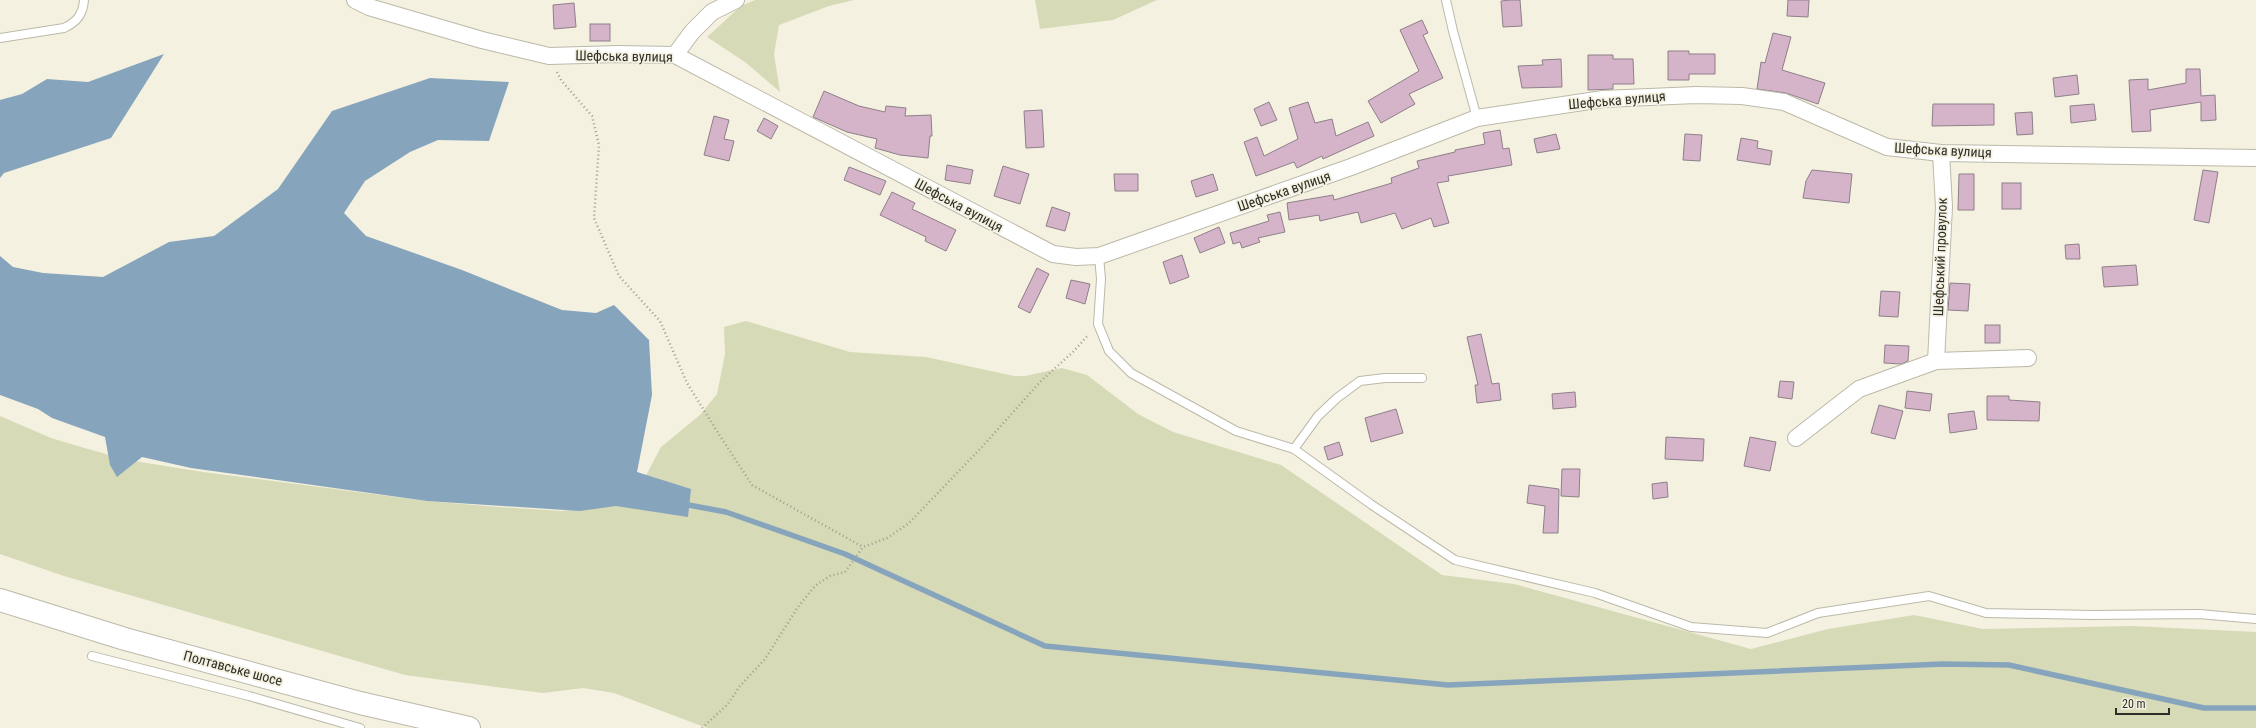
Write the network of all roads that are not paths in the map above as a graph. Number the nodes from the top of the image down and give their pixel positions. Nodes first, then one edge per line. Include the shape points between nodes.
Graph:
1 (84, 0) edge
2 (355, 0) edge
3 (736, 0) edge
4 (1446, 0) edge
5 (0, 38) edge
6 (675, 55) junction
7 (1477, 118) junction
8 (1941, 153) junction
9 (2256, 158) edge
10 (1099, 256) junction
11 (2028, 358) dead end
12 (1936, 361) junction
13 (1422, 378) dead end
14 (1796, 438) dead end
15 (1294, 450) junction
16 (0, 600) edge
17 (2256, 620) edge
18 (92, 656) dead end
19 (360, 728) edge
20 (469, 728) edge

1 - 5 lane via 80,16 73,24 64,28
2 - 6 street, Шефська вулиця via 369,7 482,40 549,56
3 - 6 street via 712,12 692,32
4 - 7 lane
6 - 10 street, Шефська вулиця via 1053,254
7 - 8 street, Шефська вулиця via 1603,99 1742,96 1784,102 1887,147
7 - 10 street, Шефська вулиця via 1351,167
8 - 9 street, Шефська вулиця
8 - 12 street, Шефський провулок via 1944,207
10 - 15 lane via 1101,278 1098,324 1109,351 1131,373 1236,431
11 - 12 street
12 - 14 street via 1859,389
13 - 15 lane via 1360,381 1318,416
15 - 17 lane via 1455,560 1595,593 1691,626 1767,633 1818,613 1929,596 1986,613 2199,614
16 - 20 main road, Полтавське шосе via 125,638 360,703
18 - 19 lane via 249,696

